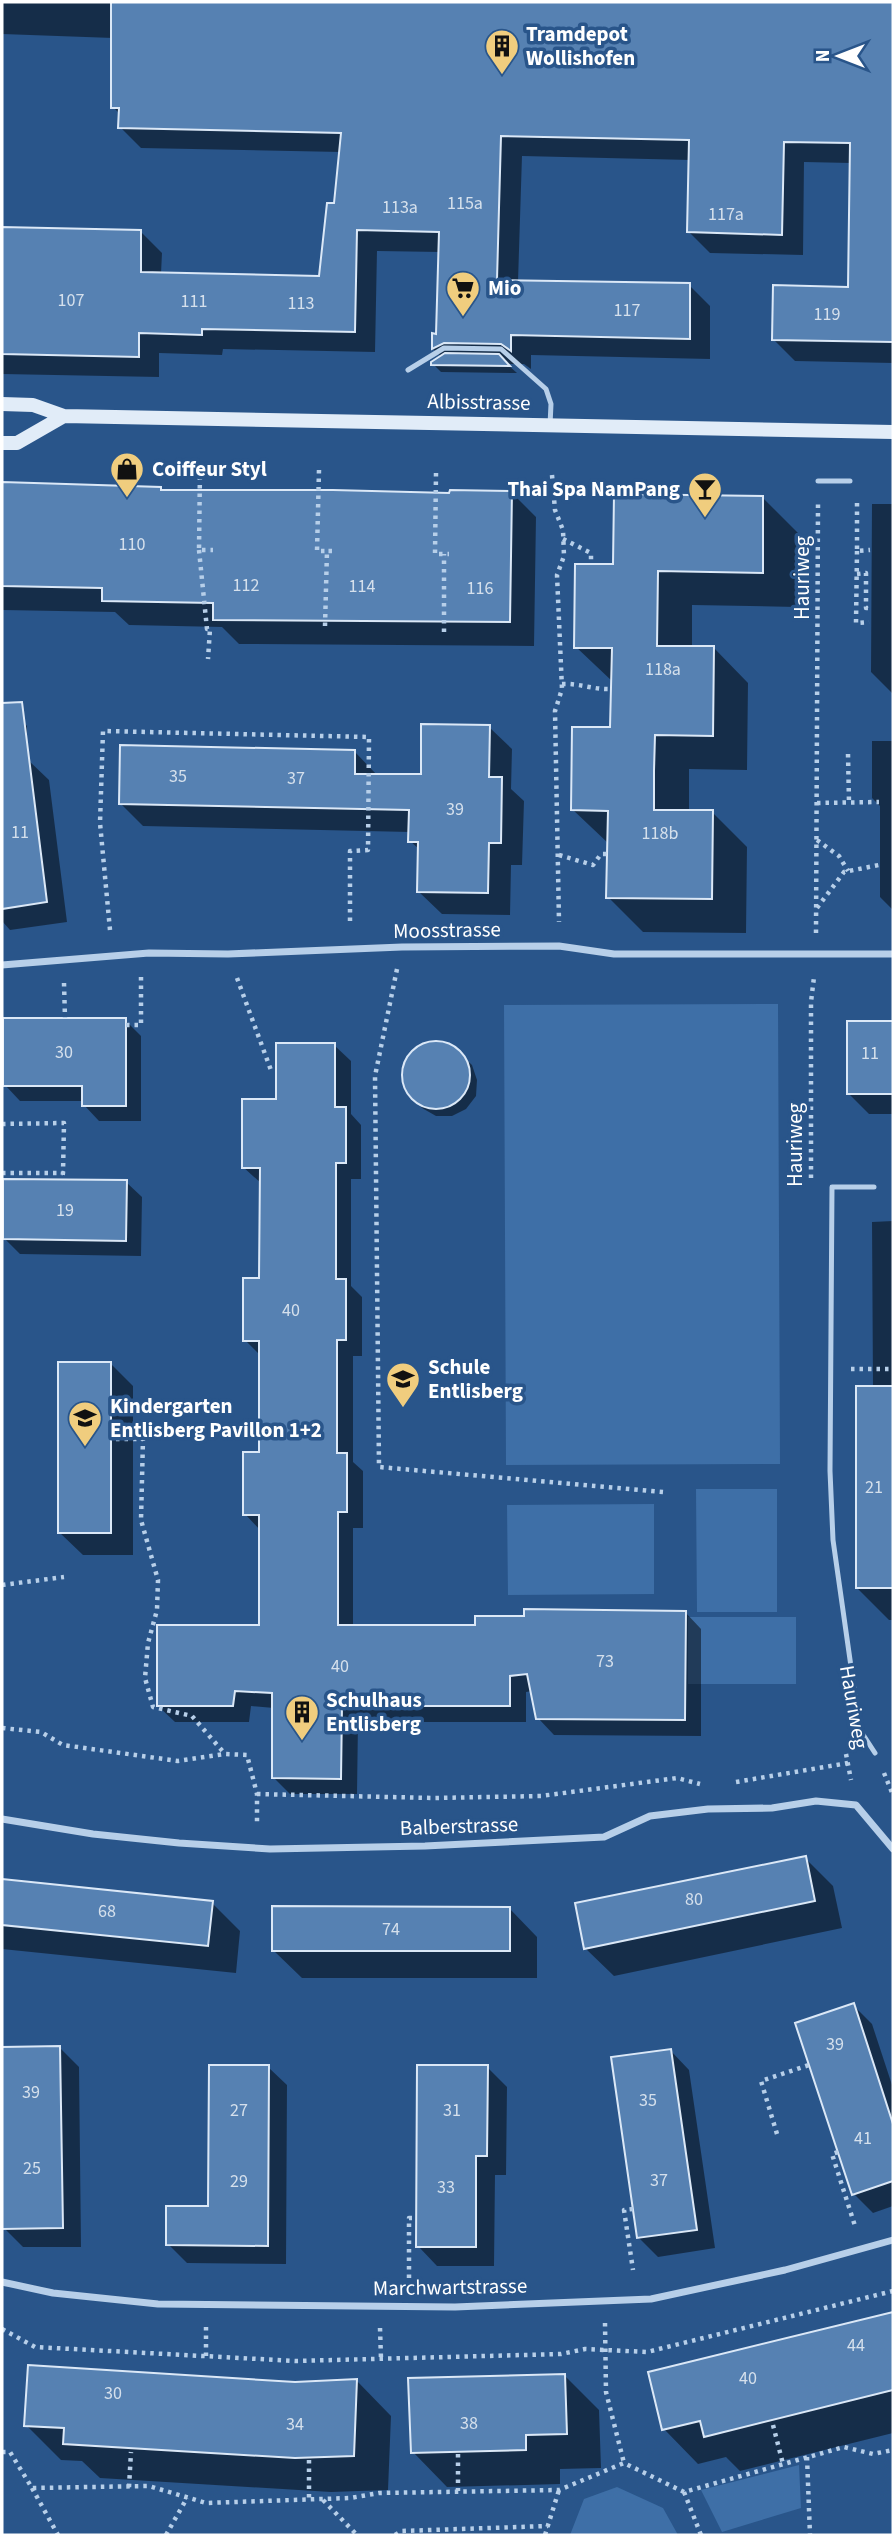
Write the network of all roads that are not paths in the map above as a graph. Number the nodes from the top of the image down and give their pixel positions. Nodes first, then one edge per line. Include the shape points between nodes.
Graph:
1 (408, 370) dead end
2 (2, 404) edge
3 (64, 416) junction
4 (550, 425) junction
5 (893, 432) edge
6 (2, 443) edge
7 (818, 481) road end
8 (850, 481) dead end
9 (893, 954) edge
10 (2, 965) edge
11 (874, 1186) dead end
12 (875, 1753) dead end
13 (2, 1818) edge
14 (893, 1849) edge
15 (893, 2240) edge
16 (2, 2282) edge

1 - 4 lane via 444,348 501,349 546,389
2 - 3 main road, Albisstrasse via 33,405
3 - 4 main road, Albisstrasse
3 - 6 main road via 17,443
4 - 5 main road, Albisstrasse
7 - 8 lane
9 - 10 street, Moosstrasse via 614,954 559,946 402,947 149,953
11 - 12 lane via 832,1187 830,1471 834,1553 860,1730
13 - 14 street, Balberstrasse via 93,1834 248,1848 425,1846 604,1836 650,1816 816,1801 856,1805
15 - 16 street, Marchwartstrasse via 785,2270 651,2299 455,2307 159,2304 52,2293

